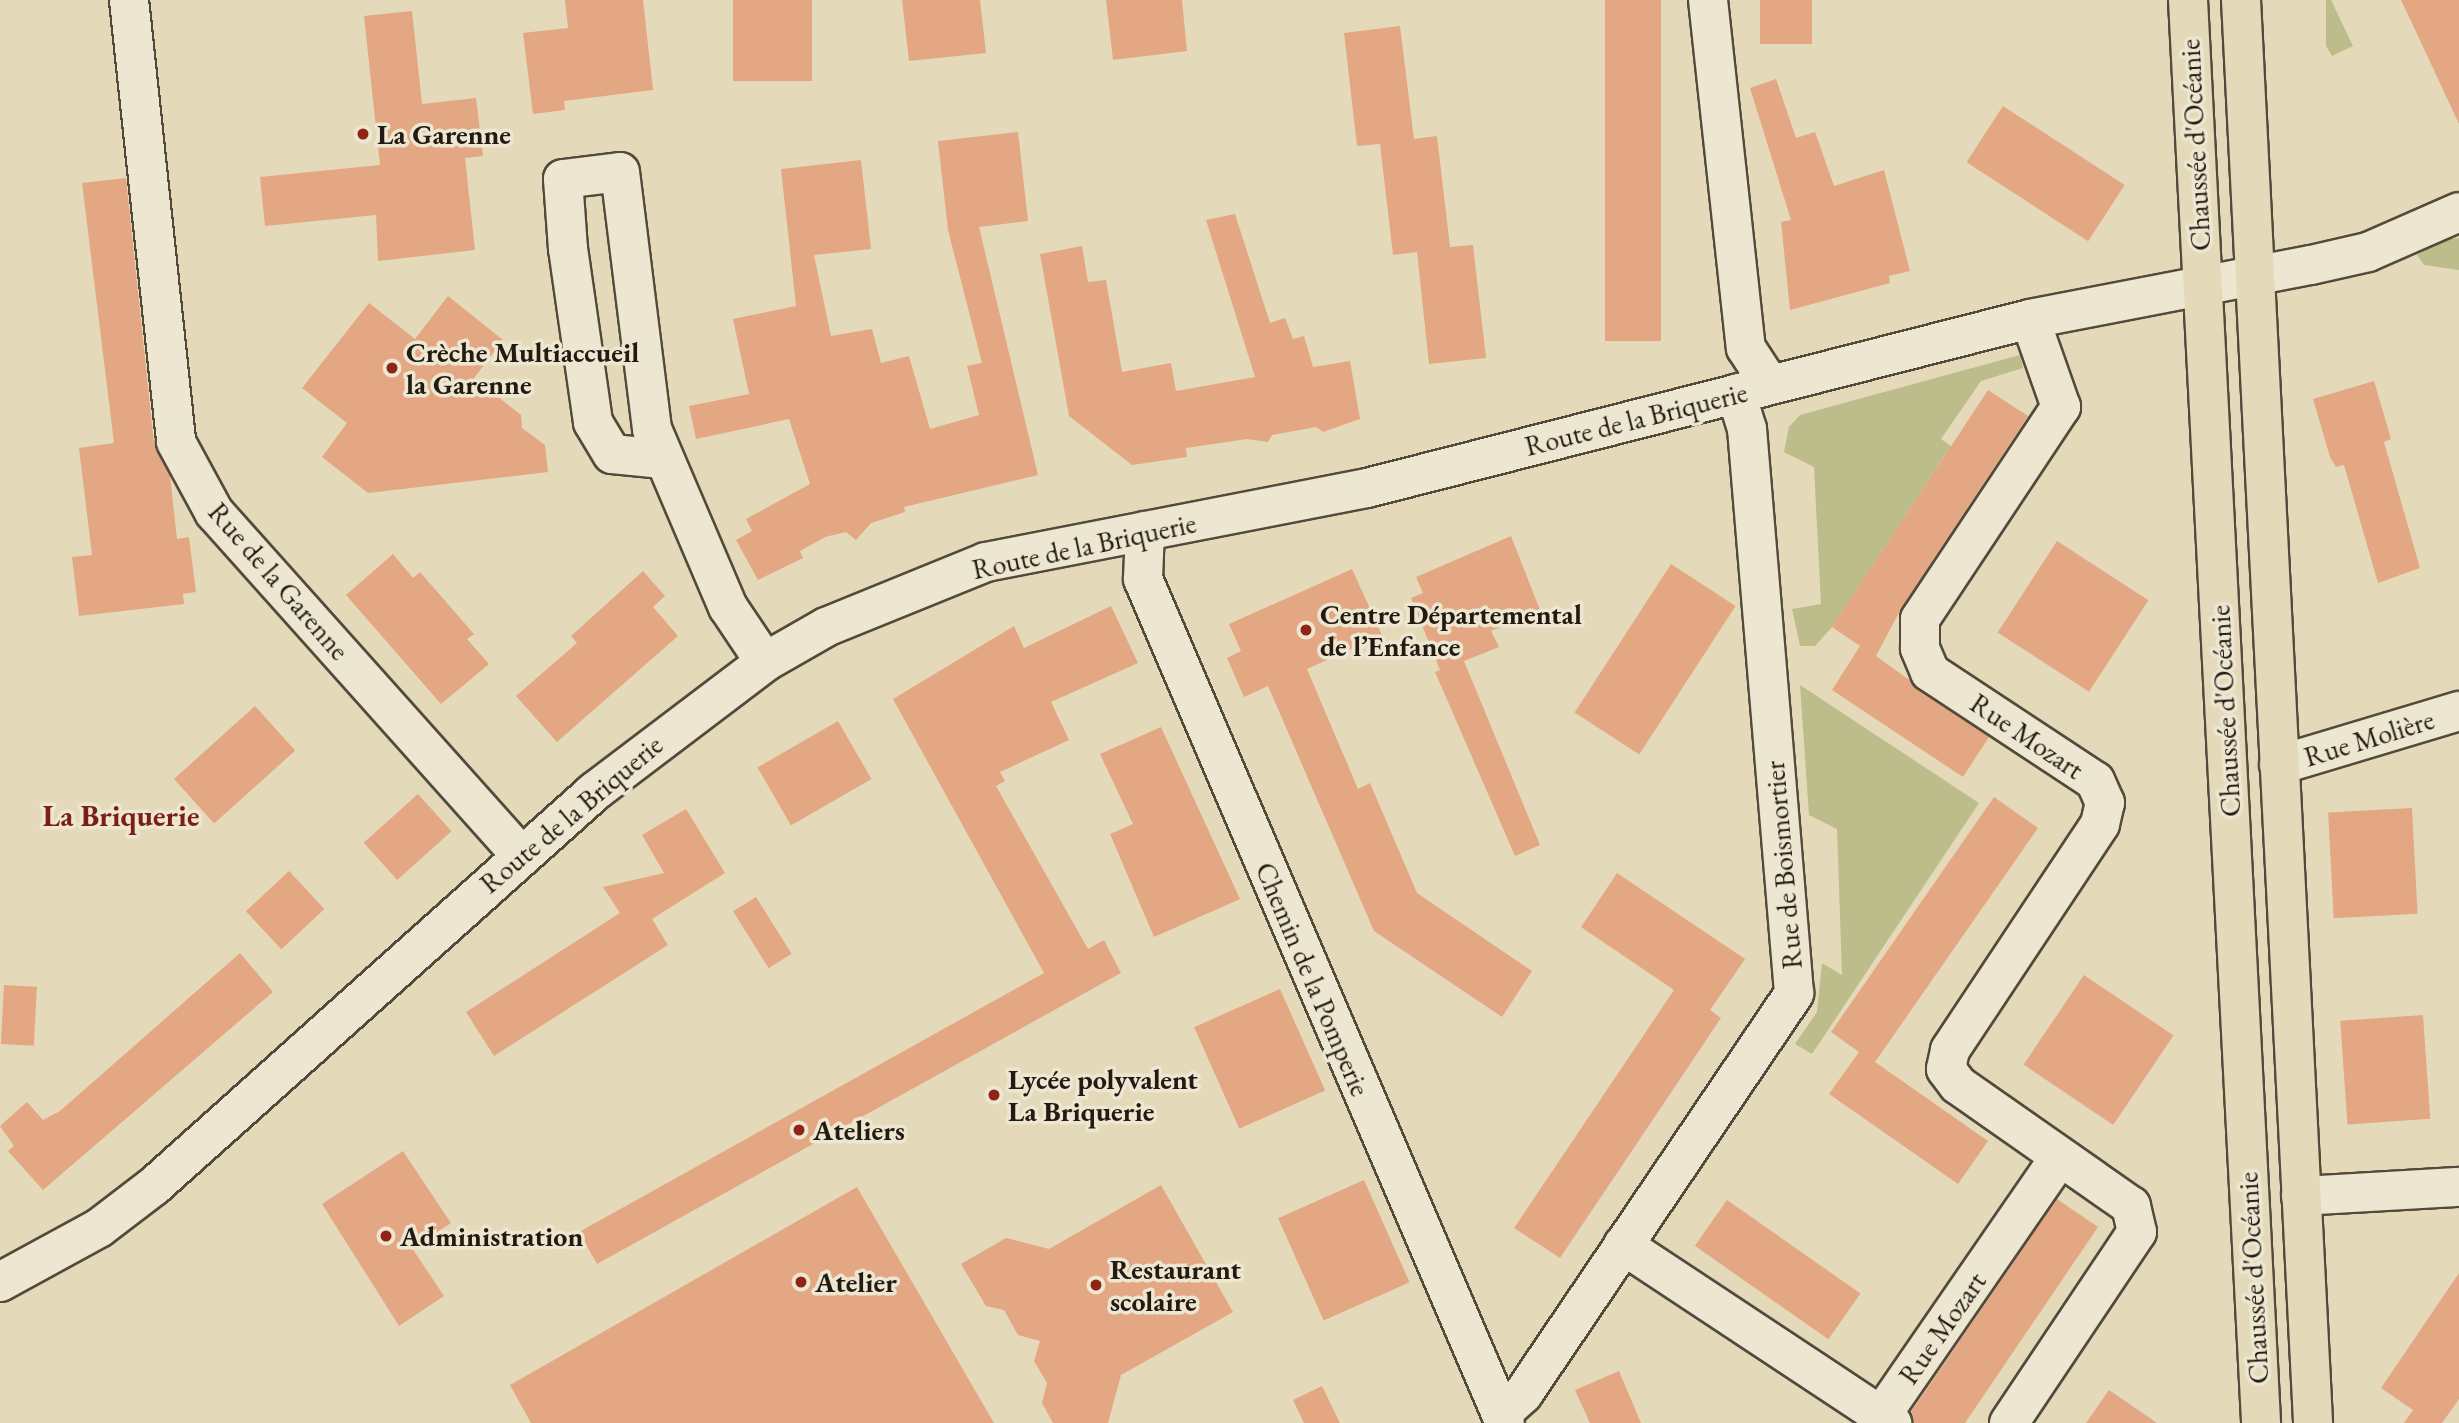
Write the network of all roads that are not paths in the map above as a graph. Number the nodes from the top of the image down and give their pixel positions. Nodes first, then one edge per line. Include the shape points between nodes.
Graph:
1 (129, 0) edge
2 (1708, 0) edge
3 (2188, 0) edge
4 (2241, 0) edge
5 (2459, 212) edge
6 (2255, 274) junction
7 (2203, 282) junction
8 (2031, 319) junction
9 (1753, 390) junction
10 (663, 459) junction
11 (1145, 531) junction
12 (765, 662) junction
13 (2459, 711) edge
14 (2279, 765) junction
15 (522, 856) junction
16 (2060, 1157) junction
17 (2459, 1186) edge
18 (2301, 1196) junction
19 (1623, 1245) junction
20 (0, 1282) edge
21 (1503, 1418) edge
22 (1887, 1420) edge
23 (2009, 1423) edge
24 (2261, 1423) edge
25 (2313, 1423) edge

1 - 15 street, Rue de la Garenne via 176,442 214,512
2 - 9 street, Rue de Boismortier
3 - 7 main road, Chaussée d'Océanie
4 - 6 main road, Chaussée d'Océanie
5 - 6 street, Route de la Briquerie via 2368,251
6 - 7 street, Route de la Briquerie
6 - 14 main road, Chaussée d'Océanie
7 - 8 street, Route de la Briquerie
7 - 24 main road, Chaussée d'Océanie
8 - 9 street, Route de la Briquerie
8 - 16 street, Rue Mozart via 2061,407 1920,619 1920,638 1930,671 2095,781 2105,803 2100,824 1950,1050 1946,1069 1958,1085
9 - 11 street, Route de la Briquerie via 1367,488
9 - 19 street, Rue de Boismortier via 1747,429 1794,993
10 - 10 street via 652,429 620,172 563,179 568,249 593,422 612,454
10 - 12 street via 728,607
11 - 12 street, Route de la Briquerie via 986,562 826,627
11 - 21 street, Chemin de la Pomperie via 1143,579
12 - 15 street, Route de la Briquerie via 658,739
13 - 14 street, Rue Molière
14 - 18 main road, Chaussée d'Océanie
15 - 20 street, Route de la Briquerie via 154,1186 99,1228
16 - 22 street, Rue Mozart
16 - 23 street, Rue Mozart via 2131,1206 2137,1232
17 - 18 street
18 - 25 main road, Chaussée d'Océanie
19 - 21 street, Rue de Boismortier
19 - 22 street, Rue Mozart

